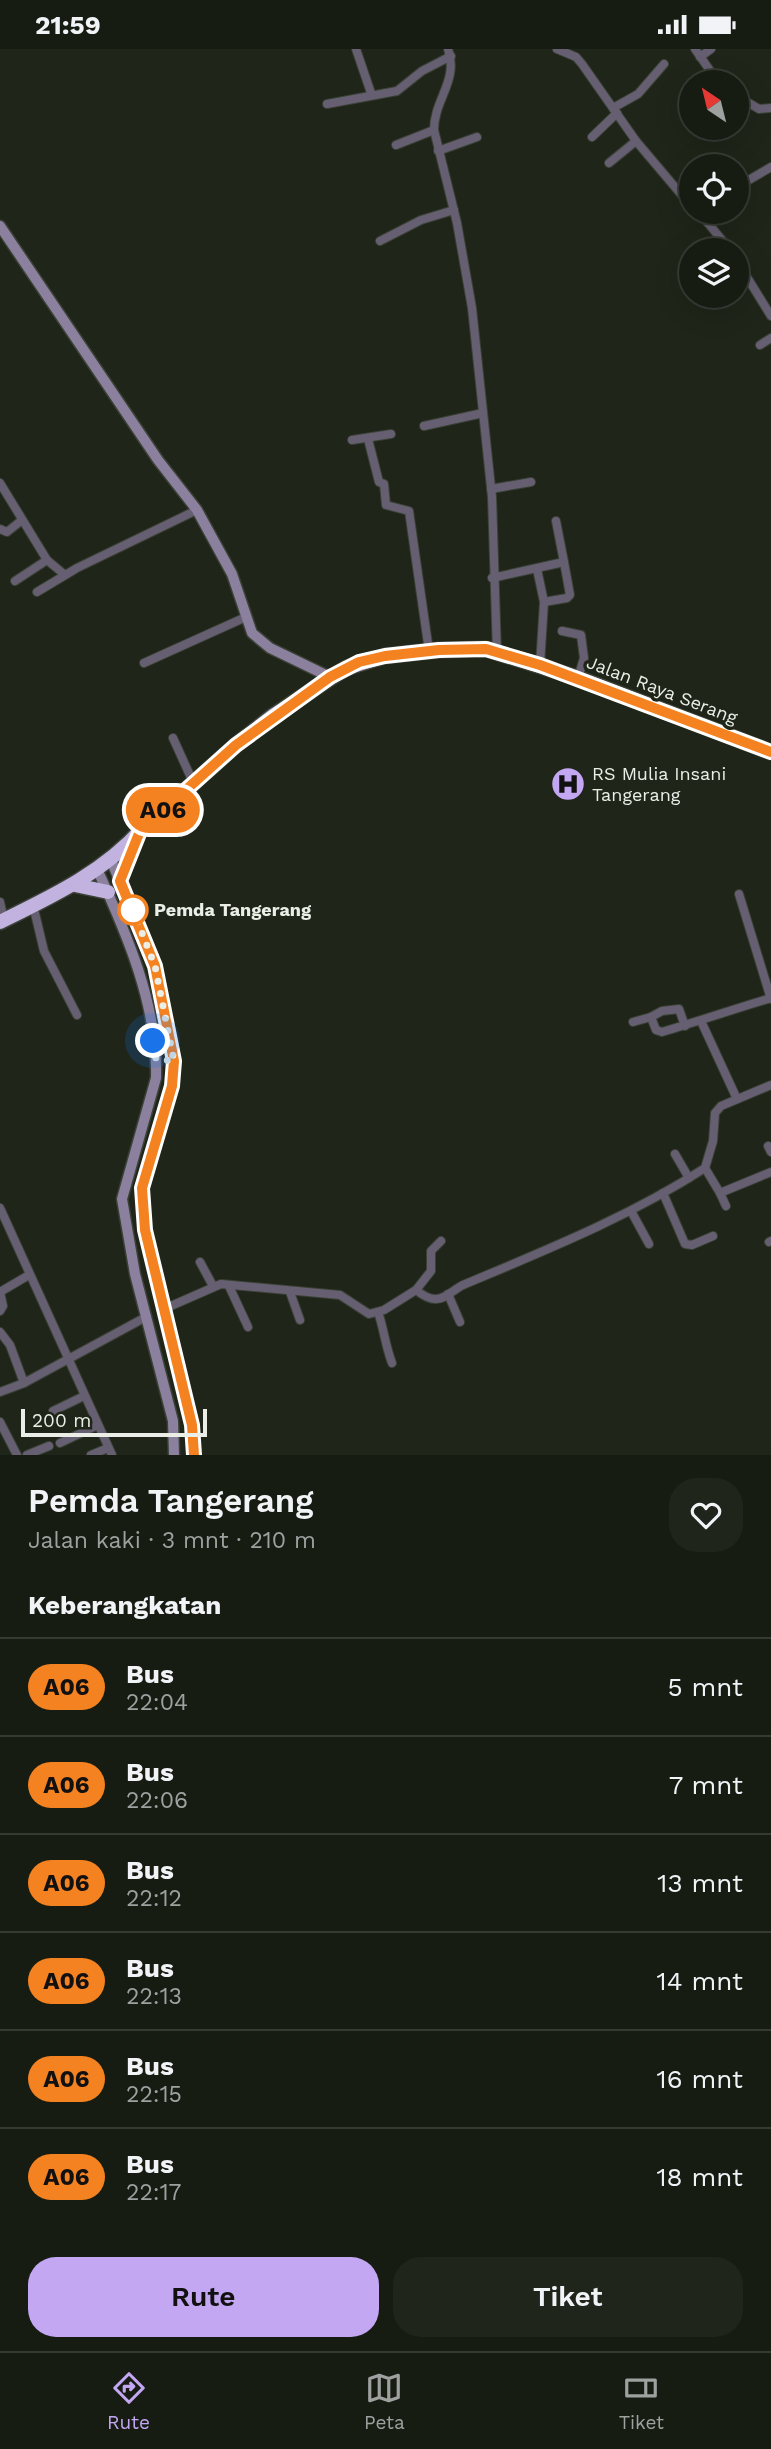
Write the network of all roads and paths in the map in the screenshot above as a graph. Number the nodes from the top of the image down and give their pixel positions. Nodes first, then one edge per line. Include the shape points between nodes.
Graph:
1 (557, 49) edge
2 (695, 49) edge
3 (711, 49) edge
4 (359, 50) edge
5 (449, 53) edge
6 (700, 57) junction
7 (664, 64) dead end
8 (709, 70) edge
9 (371, 93) junction
10 (749, 103) edge
11 (327, 104) dead end
12 (771, 108) edge
13 (615, 110) junction
14 (434, 130) junction
15 (477, 137) dead end
16 (592, 137) dead end
17 (636, 141) junction
18 (396, 145) dead end
19 (438, 151) junction
20 (608, 163) dead end
21 (771, 167) edge
22 (749, 180) edge
23 (679, 192) edge
24 (454, 210) junction
25 (709, 224) edge
26 (0, 226) edge
27 (720, 238) edge
28 (380, 241) dead end
29 (749, 280) edge
30 (771, 316) edge
31 (771, 338) edge
32 (760, 345) dead end
33 (483, 413) junction
34 (424, 426) dead end
35 (391, 434) dead end
36 (368, 439) junction
37 (352, 440) dead end
38 (531, 482) dead end
39 (0, 483) edge
40 (491, 489) junction
41 (197, 510) junction
42 (22, 520) junction
43 (556, 521) dead end
44 (0, 529) edge
45 (47, 560) junction
46 (564, 562) junction
47 (537, 569) junction
48 (65, 575) junction
49 (492, 578) junction
50 (15, 580) dead end
51 (37, 592) dead end
52 (544, 602) junction
53 (246, 617) junction
54 (562, 631) dead end
55 (429, 651) junction
56 (497, 653) junction
57 (145, 663) dead end
58 (540, 665) junction
59 (330, 677) junction
60 (578, 678) junction
61 (173, 739) dead end
62 (771, 752) edge
63 (193, 782) junction
64 (133, 842) junction
65 (111, 860) junction
66 (97, 869) junction
67 (120, 881) junction
68 (75, 885) junction
69 (108, 893) junction
70 (739, 894) dead end
71 (0, 902) edge
72 (33, 905) junction
73 (2, 921) edge
74 (770, 984) edge
75 (771, 999) edge
76 (77, 1015) dead end
77 (651, 1017) junction
78 (701, 1021) junction
79 (633, 1022) dead end
80 (685, 1026) junction
81 (156, 1059) junction
82 (174, 1061) junction
83 (771, 1085) edge
84 (737, 1099) junction
85 (675, 1154) dead end
86 (705, 1168) junction
87 (771, 1172) edge
88 (689, 1178) junction
89 (663, 1193) junction
90 (720, 1193) junction
91 (726, 1206) dead end
92 (0, 1207) edge
93 (631, 1211) junction
94 (713, 1236) dead end
95 (441, 1241) dead end
96 (649, 1244) dead end
97 (200, 1262) dead end
98 (29, 1275) junction
99 (213, 1286) junction
100 (229, 1286) junction
101 (415, 1290) junction
102 (290, 1292) junction
103 (448, 1294) junction
104 (164, 1309) junction
105 (0, 1311) edge
106 (379, 1312) junction
107 (146, 1317) junction
108 (300, 1320) dead end
109 (460, 1322) dead end
110 (247, 1327) dead end
111 (0, 1332) edge
112 (67, 1361) junction
113 (392, 1363) dead end
114 (24, 1383) junction
115 (0, 1392) edge
116 (84, 1396) junction
117 (53, 1411) dead end
118 (0, 1422) edge
119 (98, 1425) junction
120 (60, 1443) dead end
121 (49, 1446) dead end
122 (110, 1451) edge
123 (17, 1455) edge
124 (27, 1455) edge
125 (91, 1455) edge
126 (174, 1455) edge
127 (194, 1455) edge

1 - 13 street via 576,57
2 - 6 street
3 - 6 street
4 - 9 street
5 - 9 street via 397,91
5 - 14 street via 452,74 434,118
6 - 8 street
7 - 13 street via 638,94
9 - 11 street
10 - 12 street via 759,109
13 - 16 street
13 - 17 street
14 - 18 street
14 - 19 street
15 - 19 street
17 - 20 street
17 - 23 street
19 - 24 street
21 - 22 street
24 - 28 street via 421,220
24 - 33 street via 472,308
25 - 27 street
26 - 41 main road via 158,460
29 - 30 street
31 - 32 street
33 - 34 street
33 - 40 street
35 - 36 street
36 - 37 street
36 - 55 street via 379,482 384,484 386,505 409,511
38 - 40 street
39 - 42 street
40 - 49 street
41 - 48 street
41 - 53 main road via 232,574
42 - 44 street via 7,532
42 - 45 street
43 - 46 street
45 - 48 street
45 - 50 street
46 - 47 street
46 - 52 street via 570,595
47 - 49 street
47 - 52 street
48 - 51 street
49 - 56 street
52 - 58 street
53 - 57 street
53 - 59 main road via 252,633 270,648
54 - 60 street via 581,635 584,658
55 - 56 highway, Jalan Raya Serang via 486,649
55 - 59 highway, Jalan Raya Serang via 359,662
56 - 58 highway, Jalan Raya Serang
58 - 60 highway, Jalan Raya Serang
59 - 63 highway, Jalan Raya Serang
60 - 62 highway, Jalan Raya Serang
61 - 63 street
63 - 64 highway, Jalan Raya Serang
64 - 65 highway, Jalan Raya Serang
64 - 67 highway
65 - 66 highway, Jalan Raya Serang
65 - 67 main road
66 - 68 highway, Jalan Raya Serang
66 - 69 main road
67 - 82 main road via 155,966
68 - 69 highway
68 - 72 highway, Jalan Raya Serang
69 - 81 main road via 139,972
70 - 74 street
71 - 73 street
72 - 73 highway, Jalan Raya Serang
72 - 76 street via 44,951
74 - 75 street
75 - 78 street
77 - 79 street
77 - 80 street via 659,1033
77 - 80 street via 679,1009
78 - 80 street
78 - 84 street
81 - 82 main road
81 - 107 main road via 156,1079 122,1199
82 - 104 main road via 172,1086 141,1200
83 - 84 street
84 - 86 street via 715,1113
85 - 88 street
86 - 88 street
86 - 90 street
87 - 90 street
88 - 89 street
89 - 93 street
89 - 94 street via 685,1244
90 - 91 street
92 - 98 street
93 - 96 street
93 - 103 street
95 - 101 street via 431,1251 431,1271
97 - 99 street
98 - 105 street via 0,1292
98 - 112 street
99 - 100 street
99 - 104 street
100 - 102 street
100 - 110 street
101 - 103 street via 435,1299
101 - 106 street
102 - 106 street via 340,1295 363,1312
102 - 108 street
103 - 109 street
104 - 127 main road via 192,1425
106 - 113 street
107 - 112 street
107 - 126 main road via 173,1422
111 - 114 street via 10,1345
112 - 114 street
112 - 116 street
114 - 115 street
116 - 117 street
116 - 119 street
118 - 123 street
119 - 120 street
119 - 122 street
121 - 124 street
122 - 125 street

